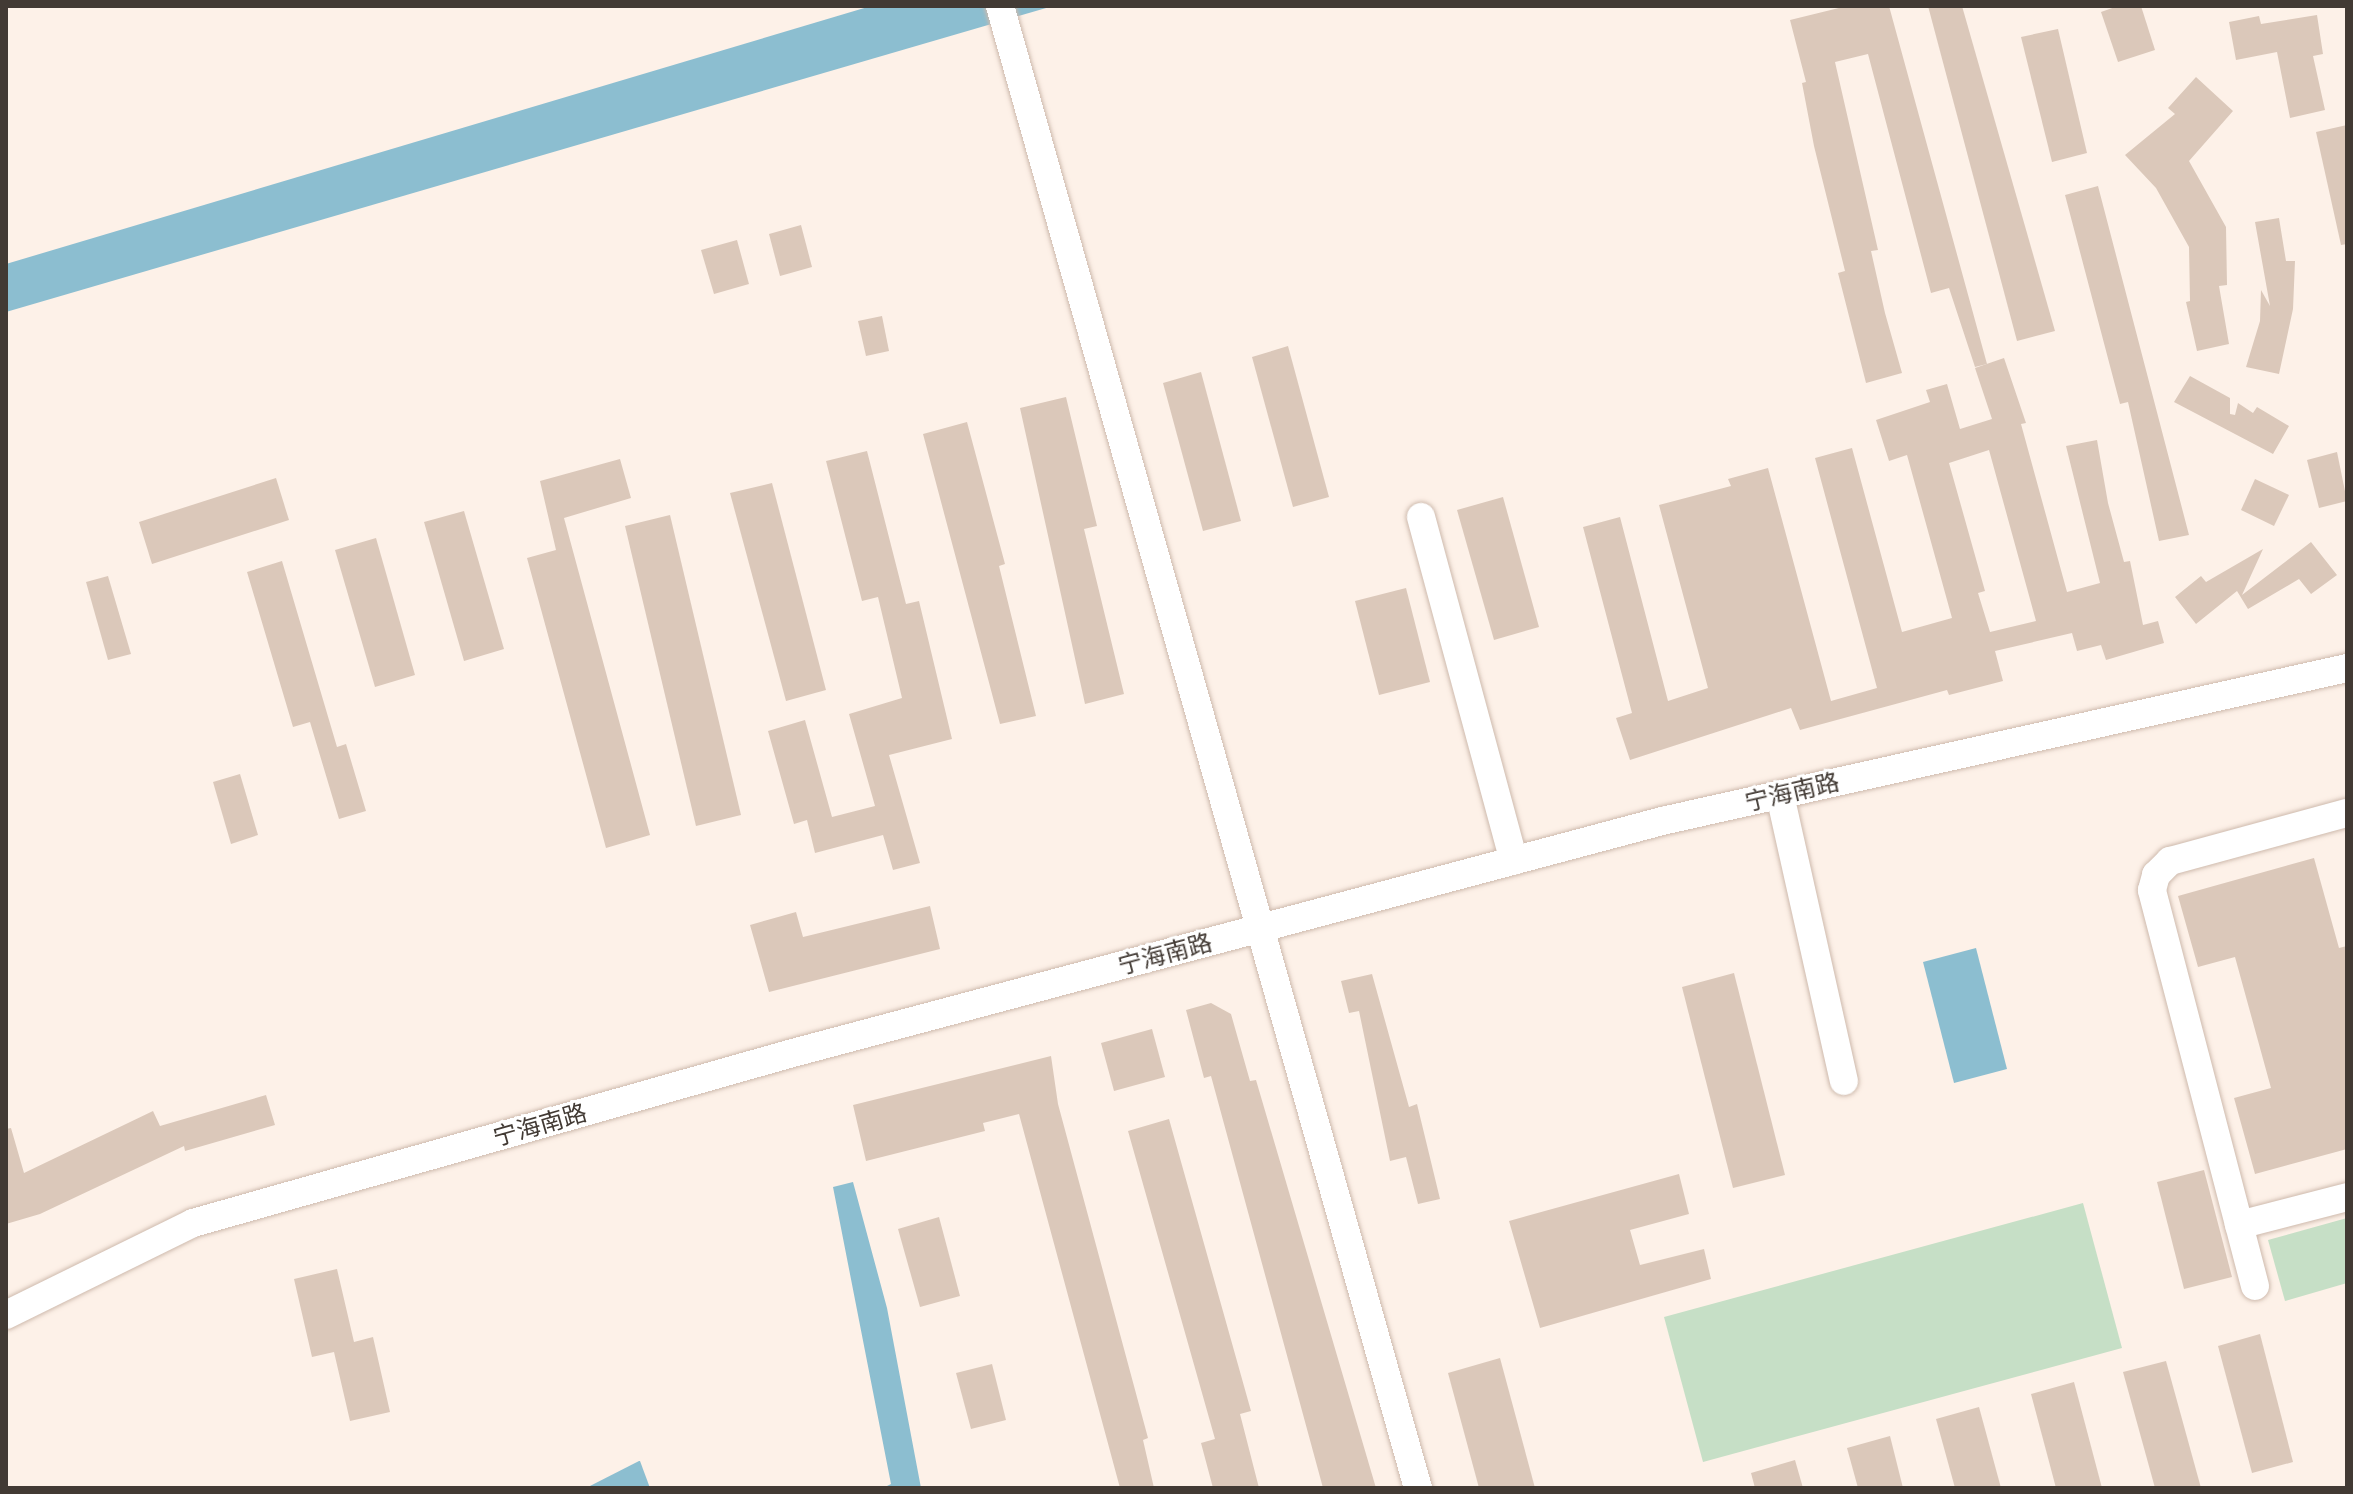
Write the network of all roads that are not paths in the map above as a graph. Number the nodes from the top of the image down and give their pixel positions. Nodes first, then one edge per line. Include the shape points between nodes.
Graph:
1 (1003, 19) edge
2 (1421, 517) dead end
3 (2347, 668) edge
4 (1780, 795) junction
5 (2347, 813) edge
6 (1514, 861) junction
7 (1258, 929) junction
8 (1844, 1081) dead end
9 (2347, 1197) edge
10 (2239, 1225) junction
11 (2255, 1286) dead end
12 (6, 1315) edge
13 (1418, 1488) edge

1 - 7 street
2 - 6 street
3 - 4 street, 宁海南路
4 - 6 street, 宁海南路
4 - 8 street
5 - 10 street via 2170,861 2156,875 2152,890
6 - 7 street, 宁海南路
7 - 12 street, 宁海南路 via 193,1223
7 - 13 street
9 - 10 street
10 - 11 street

